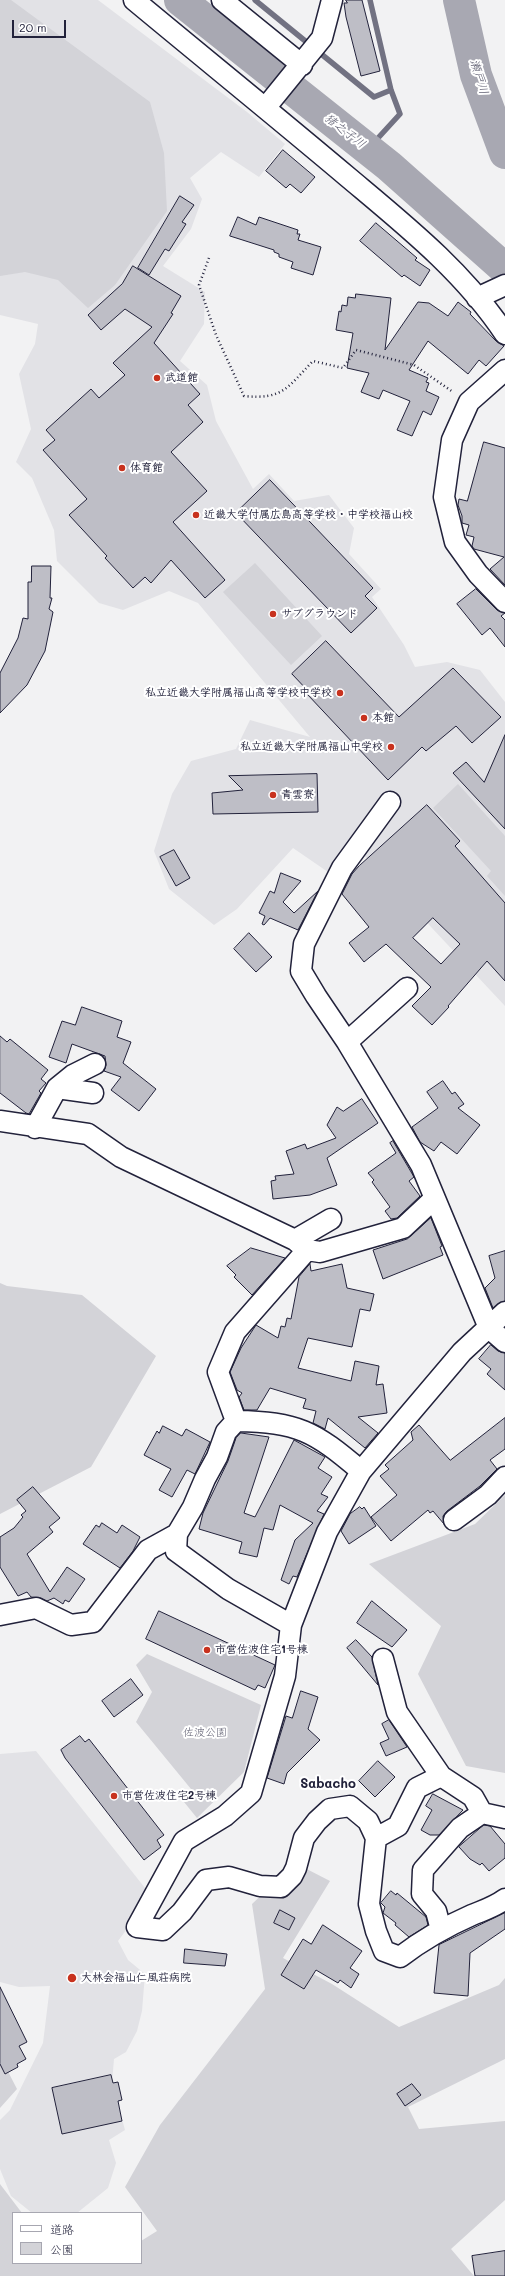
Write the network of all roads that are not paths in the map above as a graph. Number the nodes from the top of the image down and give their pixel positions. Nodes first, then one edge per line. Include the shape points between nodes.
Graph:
1 (134, 0) edge
2 (222, 0) edge
3 (332, 0) edge
4 (302, 65) junction
5 (270, 102) junction
6 (505, 285) edge
7 (482, 295) junction
8 (505, 334) edge
9 (505, 370) edge
10 (505, 602) edge
11 (390, 802) dead end
12 (407, 988) dead end
13 (347, 1042) junction
14 (95, 1064) dead end
15 (57, 1088) junction
16 (93, 1093) dead end
17 (2, 1121) edge
18 (35, 1128) junction
19 (434, 1199) junction
20 (331, 1219) dead end
21 (301, 1245) junction
22 (505, 1312) edge
23 (489, 1328) junction
24 (505, 1342) edge
25 (236, 1421) junction
26 (361, 1471) junction
27 (505, 1477) edge
28 (454, 1520) dead end
29 (177, 1534) junction
30 (0, 1616) edge
31 (290, 1625) junction
32 (383, 1659) dead end
33 (441, 1776) junction
34 (482, 1813) junction
35 (505, 1818) edge
36 (376, 1838) junction
37 (505, 1899) edge
38 (441, 1930) junction

1 - 5 street
2 - 4 street
3 - 4 street via 322,38
4 - 5 street
5 - 7 street
6 - 7 street
7 - 8 street
9 - 10 street via 469,402 452,440 444,497 455,542 478,574
11 - 13 street via 342,868 304,944 302,971
12 - 13 street
13 - 19 street via 421,1165
14 - 15 street via 73,1075
15 - 16 street
15 - 18 street
17 - 18 street
18 - 21 street via 88,1134 121,1157
19 - 21 street via 403,1228 320,1252
19 - 23 street
20 - 21 street
21 - 25 street via 235,1332 218,1372
22 - 23 street
23 - 24 street
23 - 26 street via 462,1352
25 - 26 street via 270,1422 305,1430 330,1445
25 - 29 street via 226,1432 218,1457 204,1479 193,1507
26 - 31 street via 327,1532
27 - 28 street via 488,1495
29 - 30 street via 148,1550 93,1622 71,1625 36,1608
29 - 31 street via 176,1551 228,1589
31 - 36 street via 285,1676 251,1793 225,1816 184,1841 138,1927 163,1930 182,1912 206,1880 229,1876 260,1886 281,1887 296,1868 304,1838 330,1809 350,1806 368,1821
32 - 33 street via 397,1712
33 - 34 street via 473,1797
33 - 36 street via 417,1788 398,1826
34 - 35 street
34 - 38 street via 460,1828 423,1870 422,1894 436,1911
36 - 38 street via 369,1904 384,1951 400,1957
37 - 38 street

